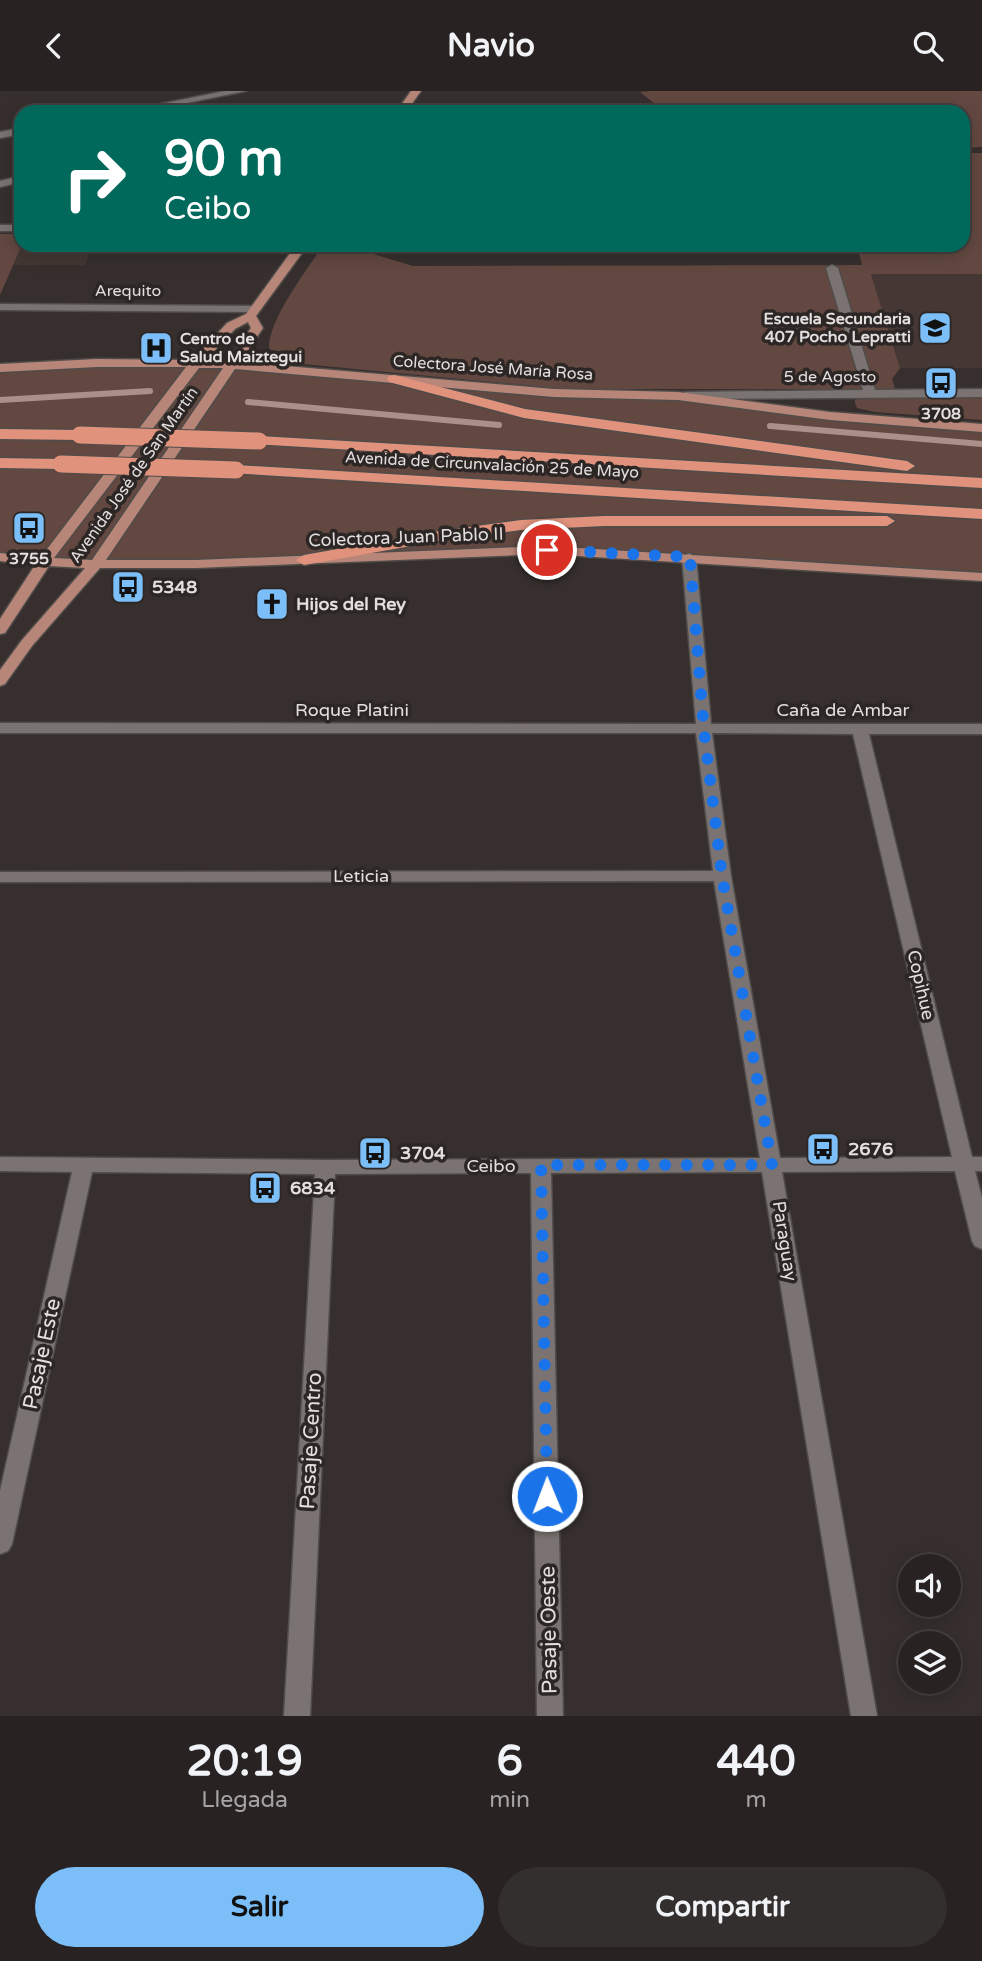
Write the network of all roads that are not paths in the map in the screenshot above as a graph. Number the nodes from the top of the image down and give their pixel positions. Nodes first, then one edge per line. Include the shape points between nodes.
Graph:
1 (241, 91) edge
2 (164, 105) edge
3 (297, 252) edge
4 (832, 268) dead end
5 (0, 307) edge
6 (253, 313) junction
7 (197, 363) junction
8 (232, 365) junction
9 (0, 368) edge
10 (394, 379) junction
11 (982, 393) edge
12 (870, 394) junction
13 (678, 396) junction
14 (982, 428) edge
15 (0, 434) edge
16 (0, 463) edge
17 (982, 475) edge
18 (982, 483) edge
19 (982, 514) edge
20 (982, 521) edge
21 (0, 557) edge
22 (690, 557) junction
23 (304, 560) junction
24 (45, 562) junction
25 (95, 565) junction
26 (982, 577) edge
27 (0, 630) edge
28 (0, 681) edge
29 (0, 728) edge
30 (982, 729) edge
31 (860, 730) junction
32 (704, 731) junction
33 (722, 876) junction
34 (0, 877) edge
35 (0, 1164) edge
36 (84, 1164) junction
37 (973, 1164) edge
38 (541, 1165) junction
39 (772, 1165) junction
40 (325, 1167) junction
41 (982, 1241) edge
42 (0, 1544) edge
43 (297, 1716) edge
44 (550, 1716) edge
45 (864, 1716) edge

1 - 2 street
3 - 6 main road, Avenida José de San Martín
4 - 12 street
5 - 6 street, Arequito
6 - 7 main road, Avenida José de San Martín via 231,326
6 - 8 main road, Avenida José de San Martín via 257,328
7 - 8 main road, Colectora José María Rosa
7 - 9 main road, Colectora José María Rosa
7 - 24 main road, Avenida José de San Martín
8 - 10 main road, Colectora José María Rosa
8 - 25 main road, Avenida José de San Martín
10 - 13 main road, Colectora José María Rosa via 554,393
10 - 17 highway via 524,413
11 - 12 street, 5 de Agosto
12 - 13 street, 5 de Agosto
13 - 14 main road, Colectora José María Rosa via 830,416
15 - 18 highway, Avenida de Circunvalación 25 de Mayo, bridge via 259,441
16 - 19 highway, Avenida de Circunvalación 25 de Mayo, bridge via 236,470
20 - 23 highway via 521,525
21 - 24 main road, Colectora Juan Pablo II
22 - 23 main road, Colectora Juan Pablo II via 547,550
22 - 26 main road, Colectora Juan Pablo II
22 - 32 street, Paraguay
23 - 25 main road, Colectora Juan Pablo II
24 - 25 main road, Colectora Juan Pablo II
24 - 27 main road, Avenida José de San Martín
25 - 28 main road, Avenida José de San Martín
29 - 32 street, Roque Platini
30 - 31 street, Caña de Ambar
31 - 32 street, Caña de Ambar
31 - 37 street, Copihue
32 - 33 street, Paraguay
33 - 34 street, Leticia
33 - 39 street, Paraguay
35 - 36 street, Ceibo
36 - 40 street, Ceibo
36 - 42 street, Pasaje Este
37 - 39 street, Ceibo
37 - 41 street, Copihue
38 - 39 street, Ceibo
38 - 40 street, Ceibo
38 - 44 street, Pasaje Oeste
39 - 45 street, Paraguay
40 - 43 street, Pasaje Centro

